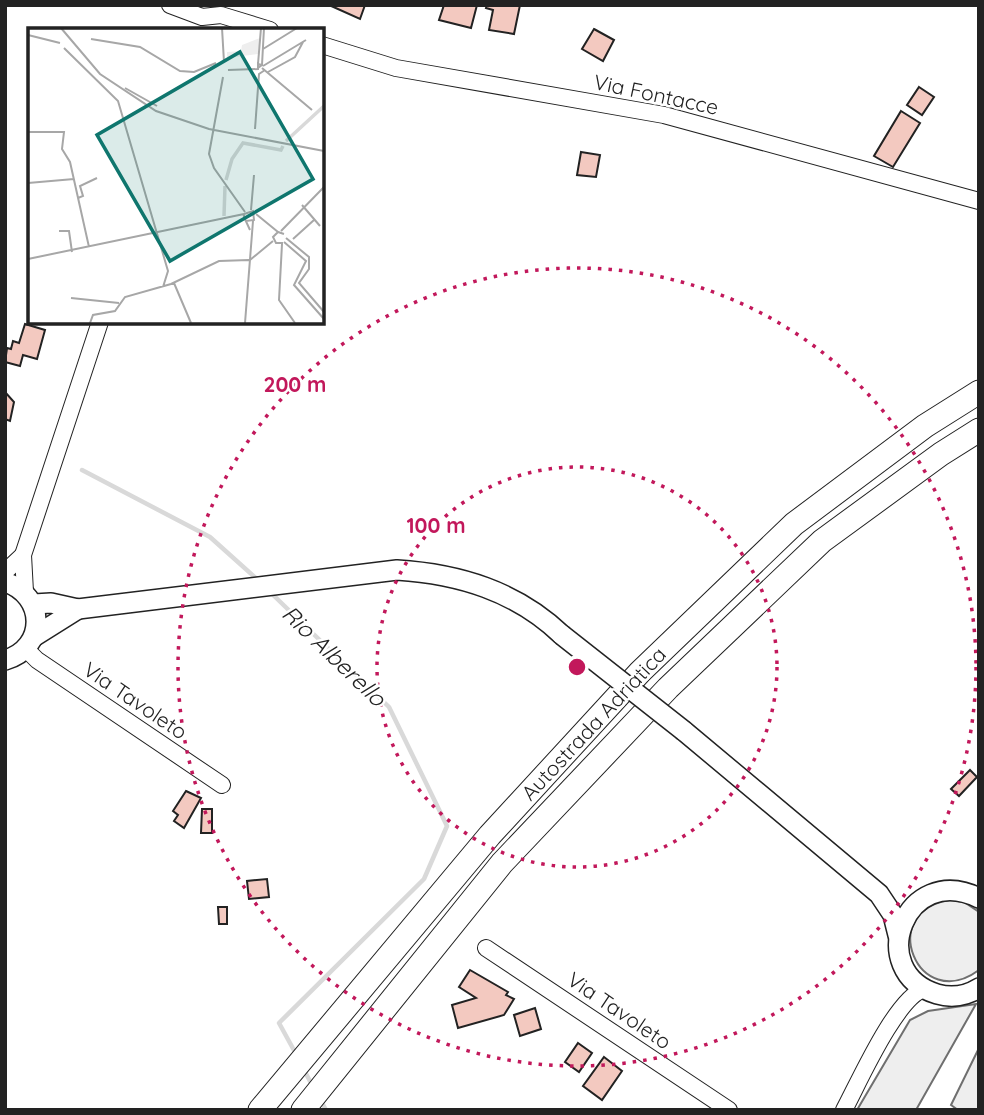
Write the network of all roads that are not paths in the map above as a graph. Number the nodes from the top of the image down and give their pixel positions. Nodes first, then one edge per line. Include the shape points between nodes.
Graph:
1 (170, 5) edge
2 (201, 17) edge
3 (263, 28) edge
4 (324, 47) edge
5 (979, 201) edge
6 (99, 324) edge
7 (979, 391) edge
8 (979, 430) edge
9 (23, 555) junction
10 (5, 572) edge
11 (5, 582) edge
12 (29, 598) junction
13 (78, 609) junction
14 (30, 643) junction
15 (5, 660) edge
16 (222, 785) dead end
17 (879, 894) junction
18 (979, 898) edge
19 (920, 900) junction
20 (898, 935) junction
21 (486, 948) dead end
22 (903, 966) junction
23 (979, 988) edge
24 (924, 989) junction
25 (899, 1011) junction
26 (306, 1106) edge
27 (260, 1110) edge
28 (729, 1110) edge
29 (844, 1110) edge

1 - 2 street
2 - 3 street via 221,15
4 - 5 street, Via Fontacce via 396,68 664,115
6 - 9 street
7 - 27 highway, Autostrada Adriatica via 794,524 640,672 490,835
8 - 26 highway, Autostrada Adriatica via 822,541 668,688 502,863
9 - 10 street
9 - 12 street
11 - 12 main road
12 - 13 main road
12 - 14 main road via 37,615
13 - 14 main road
13 - 17 main road, bridge via 397,570 438,573 498,592 520,603 684,731
14 - 15 main road
14 - 16 street, Via Tavoleto via 37,660
17 - 19 main road
17 - 20 main road via 893,915
18 - 19 main road via 952,890
19 - 20 main road via 906,915
20 - 22 main road
21 - 28 street, Via Tavoleto
22 - 24 main road
22 - 25 street
23 - 24 main road via 953,996
24 - 25 street via 915,991
25 - 29 street

